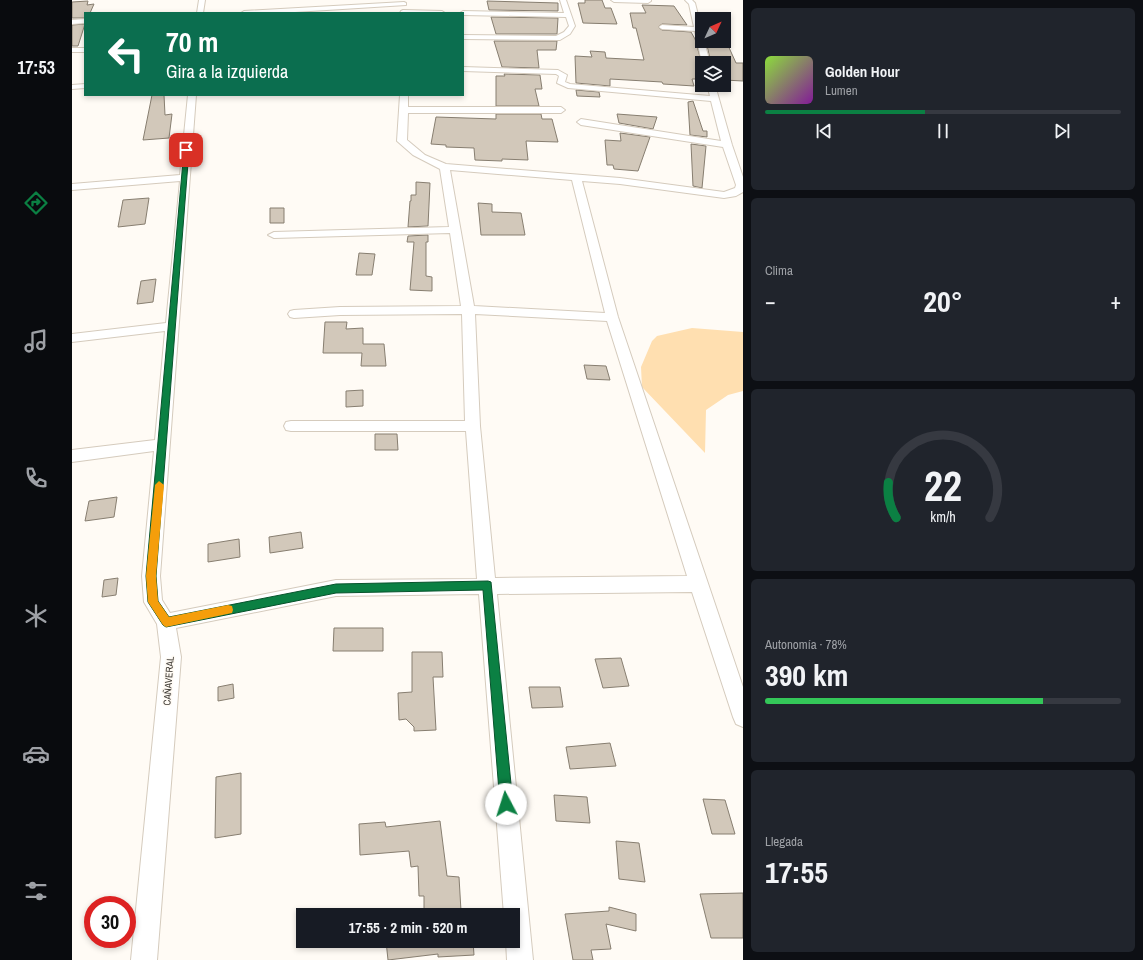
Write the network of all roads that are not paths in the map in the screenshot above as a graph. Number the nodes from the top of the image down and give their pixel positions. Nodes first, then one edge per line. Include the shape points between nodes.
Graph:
1 (202, 0) edge
2 (563, 0) edge
3 (614, 0) edge
4 (688, 0) edge
5 (648, 1) dead end
6 (405, 2) edge
7 (200, 12) edge
8 (259, 12) edge
9 (403, 12) edge
10 (464, 13) edge
11 (568, 15) junction
12 (695, 19) edge
13 (84, 21) edge
14 (72, 22) edge
15 (662, 27) dead end
16 (695, 29) edge
17 (464, 37) edge
18 (72, 50) edge
19 (84, 50) edge
20 (464, 69) edge
21 (84, 86) edge
22 (72, 87) edge
23 (714, 92) edge
24 (192, 96) edge
25 (404, 96) edge
26 (715, 99) junction
27 (403, 110) junction
28 (561, 110) dead end
29 (580, 122) dead end
30 (727, 145) junction
31 (444, 167) junction
32 (576, 177) junction
33 (184, 178) junction
34 (742, 185) edge
35 (72, 187) edge
36 (455, 230) junction
37 (274, 235) dead end
38 (468, 310) junction
39 (294, 314) dead end
40 (612, 317) junction
41 (172, 326) junction
42 (72, 338) edge
43 (291, 426) dead end
44 (473, 426) junction
45 (163, 444) junction
46 (72, 456) edge
47 (698, 584) junction
48 (488, 586) junction
49 (166, 622) junction
50 (743, 717) edge
51 (144, 960) edge
52 (520, 960) edge

1 - 7 street
2 - 11 street
3 - 5 street
4 - 12 street via 692,3
6 - 8 street
6 - 9 street
10 - 11 street
11 - 17 street via 572,26 570,31 557,38
13 - 14 street
15 - 16 street
18 - 19 street
20 - 26 street via 558,72 563,75 561,83 568,86
21 - 22 street
23 - 26 street
24 - 33 street, CAÑAVERAL
25 - 27 street
26 - 30 street
27 - 28 street
27 - 31 street via 402,141 409,149
29 - 30 street
30 - 34 street
31 - 32 street
31 - 36 street
32 - 34 street via 724,195 732,194
32 - 40 street
33 - 35 street
33 - 41 street, CAÑAVERAL
36 - 37 street
36 - 38 street
38 - 39 street
38 - 40 street
38 - 44 street
40 - 47 street
41 - 42 street
41 - 45 street, CAÑAVERAL
43 - 44 street
44 - 48 street
45 - 46 street
45 - 49 street, CAÑAVERAL via 151,576 153,602
47 - 48 street
47 - 50 street
48 - 49 street via 336,588
48 - 52 street
49 - 51 street, CAÑAVERAL via 171,657

